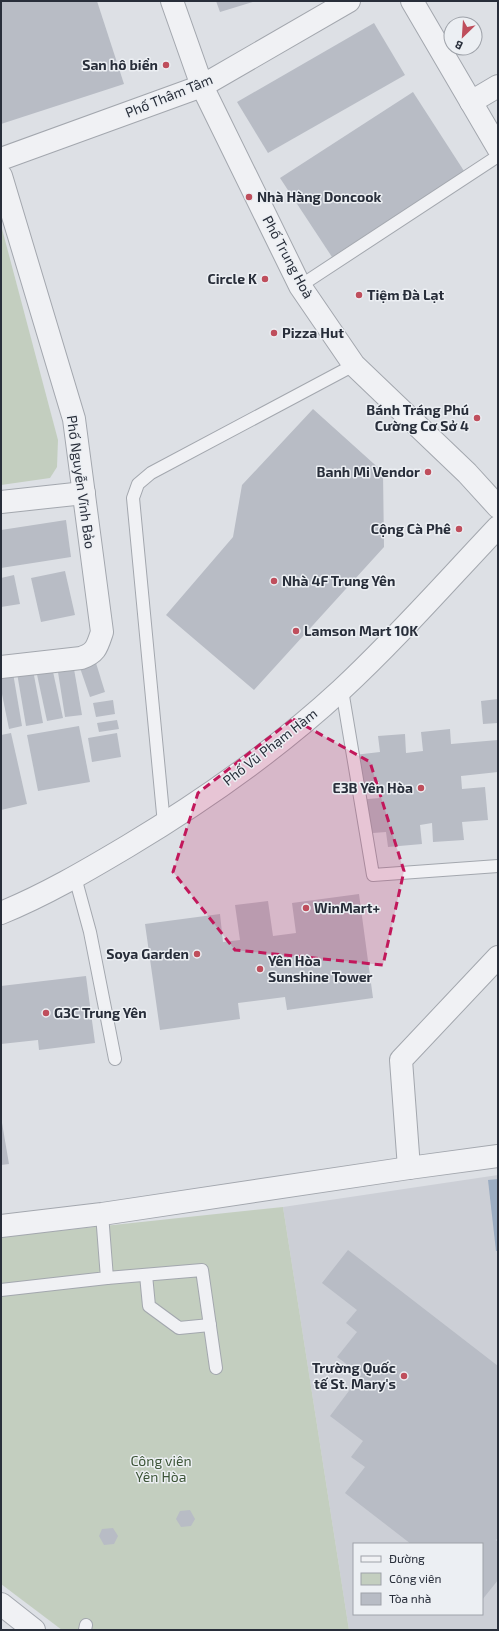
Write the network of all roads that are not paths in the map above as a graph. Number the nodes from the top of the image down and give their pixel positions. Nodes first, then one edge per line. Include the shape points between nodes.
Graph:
1 (172, 1) edge
2 (349, 1) edge
3 (412, 1) edge
4 (202, 86) junction
5 (498, 86) edge
6 (471, 102) junction
7 (498, 148) edge
8 (498, 156) edge
9 (1, 159) edge
10 (1, 176) edge
11 (300, 286) junction
12 (354, 365) junction
13 (84, 492) junction
14 (1, 502) edge
15 (498, 507) edge
16 (498, 527) edge
17 (1, 667) edge
18 (342, 690) junction
19 (164, 824) junction
20 (498, 866) edge
21 (75, 878) junction
22 (1, 913) edge
23 (498, 957) edge
24 (115, 1059) dead end
25 (496, 1155) edge
26 (409, 1168) junction
27 (102, 1214) junction
28 (1, 1226) edge
29 (146, 1275) junction
30 (107, 1278) junction
31 (1, 1290) edge
32 (210, 1325) junction
33 (216, 1368) dead end
34 (1, 1604) edge
35 (34, 1630) edge

1 - 4 street, Phố Trung Hoà
2 - 4 street, Phố Thâm Tâm
3 - 6 street
4 - 9 street, Phố Thâm Tâm
4 - 11 street, Phố Trung Hoà
5 - 6 street
6 - 7 street
8 - 11 lane
10 - 13 street, Phố Nguyễn Vĩnh Bảo via 74,419
11 - 12 street, Phố Trung Hoà
12 - 15 street, Phố Trung Hoà via 467,473
12 - 19 lane via 151,473 138,484 133,498
13 - 14 street
13 - 17 street, Phố Nguyễn Vĩnh Bảo via 102,632 98,646 91,654 81,658
16 - 18 street, Phố Vũ Phạm Hàm
18 - 19 street, Phố Vũ Phạm Hàm via 282,742
18 - 20 lane via 373,875
19 - 21 street, Phố Vũ Phạm Hàm
21 - 22 street, Phố Vũ Phạm Hàm
21 - 24 lane via 90,932
23 - 26 street via 401,1060
25 - 26 street
26 - 27 street
27 - 28 street
27 - 30 lane
29 - 30 lane
29 - 32 lane via 149,1306 179,1328
29 - 32 lane via 202,1270
30 - 31 lane
32 - 33 lane
34 - 35 street

